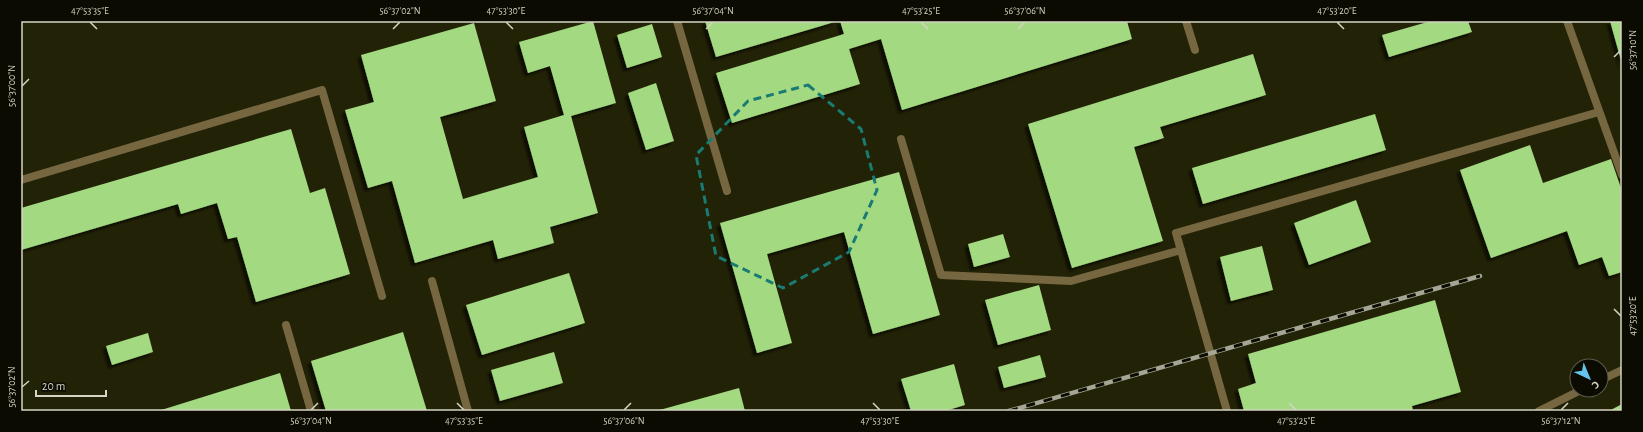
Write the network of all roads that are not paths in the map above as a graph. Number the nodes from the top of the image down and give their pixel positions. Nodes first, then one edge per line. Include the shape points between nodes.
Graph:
1 (677, 21) edge
2 (1186, 21) edge
3 (1567, 21) edge
4 (1195, 50) dead end
5 (1599, 112) junction
6 (901, 139) dead end
7 (1622, 175) edge
8 (21, 180) edge
9 (727, 191) dead end
10 (1181, 250) junction
11 (432, 280) dead end
12 (382, 296) dead end
13 (286, 325) dead end
14 (1622, 370) edge
15 (1609, 376) edge
16 (1569, 396) edge
17 (311, 411) edge
18 (468, 411) edge
19 (1228, 411) edge
20 (1539, 411) edge

1 - 9 lane
2 - 4 lane
3 - 5 lane
5 - 7 lane
5 - 10 lane via 1176,233
6 - 10 lane via 941,275 1071,282
8 - 12 lane via 322,90
10 - 19 lane
11 - 18 lane
13 - 17 lane
14 - 15 lane
16 - 20 lane

